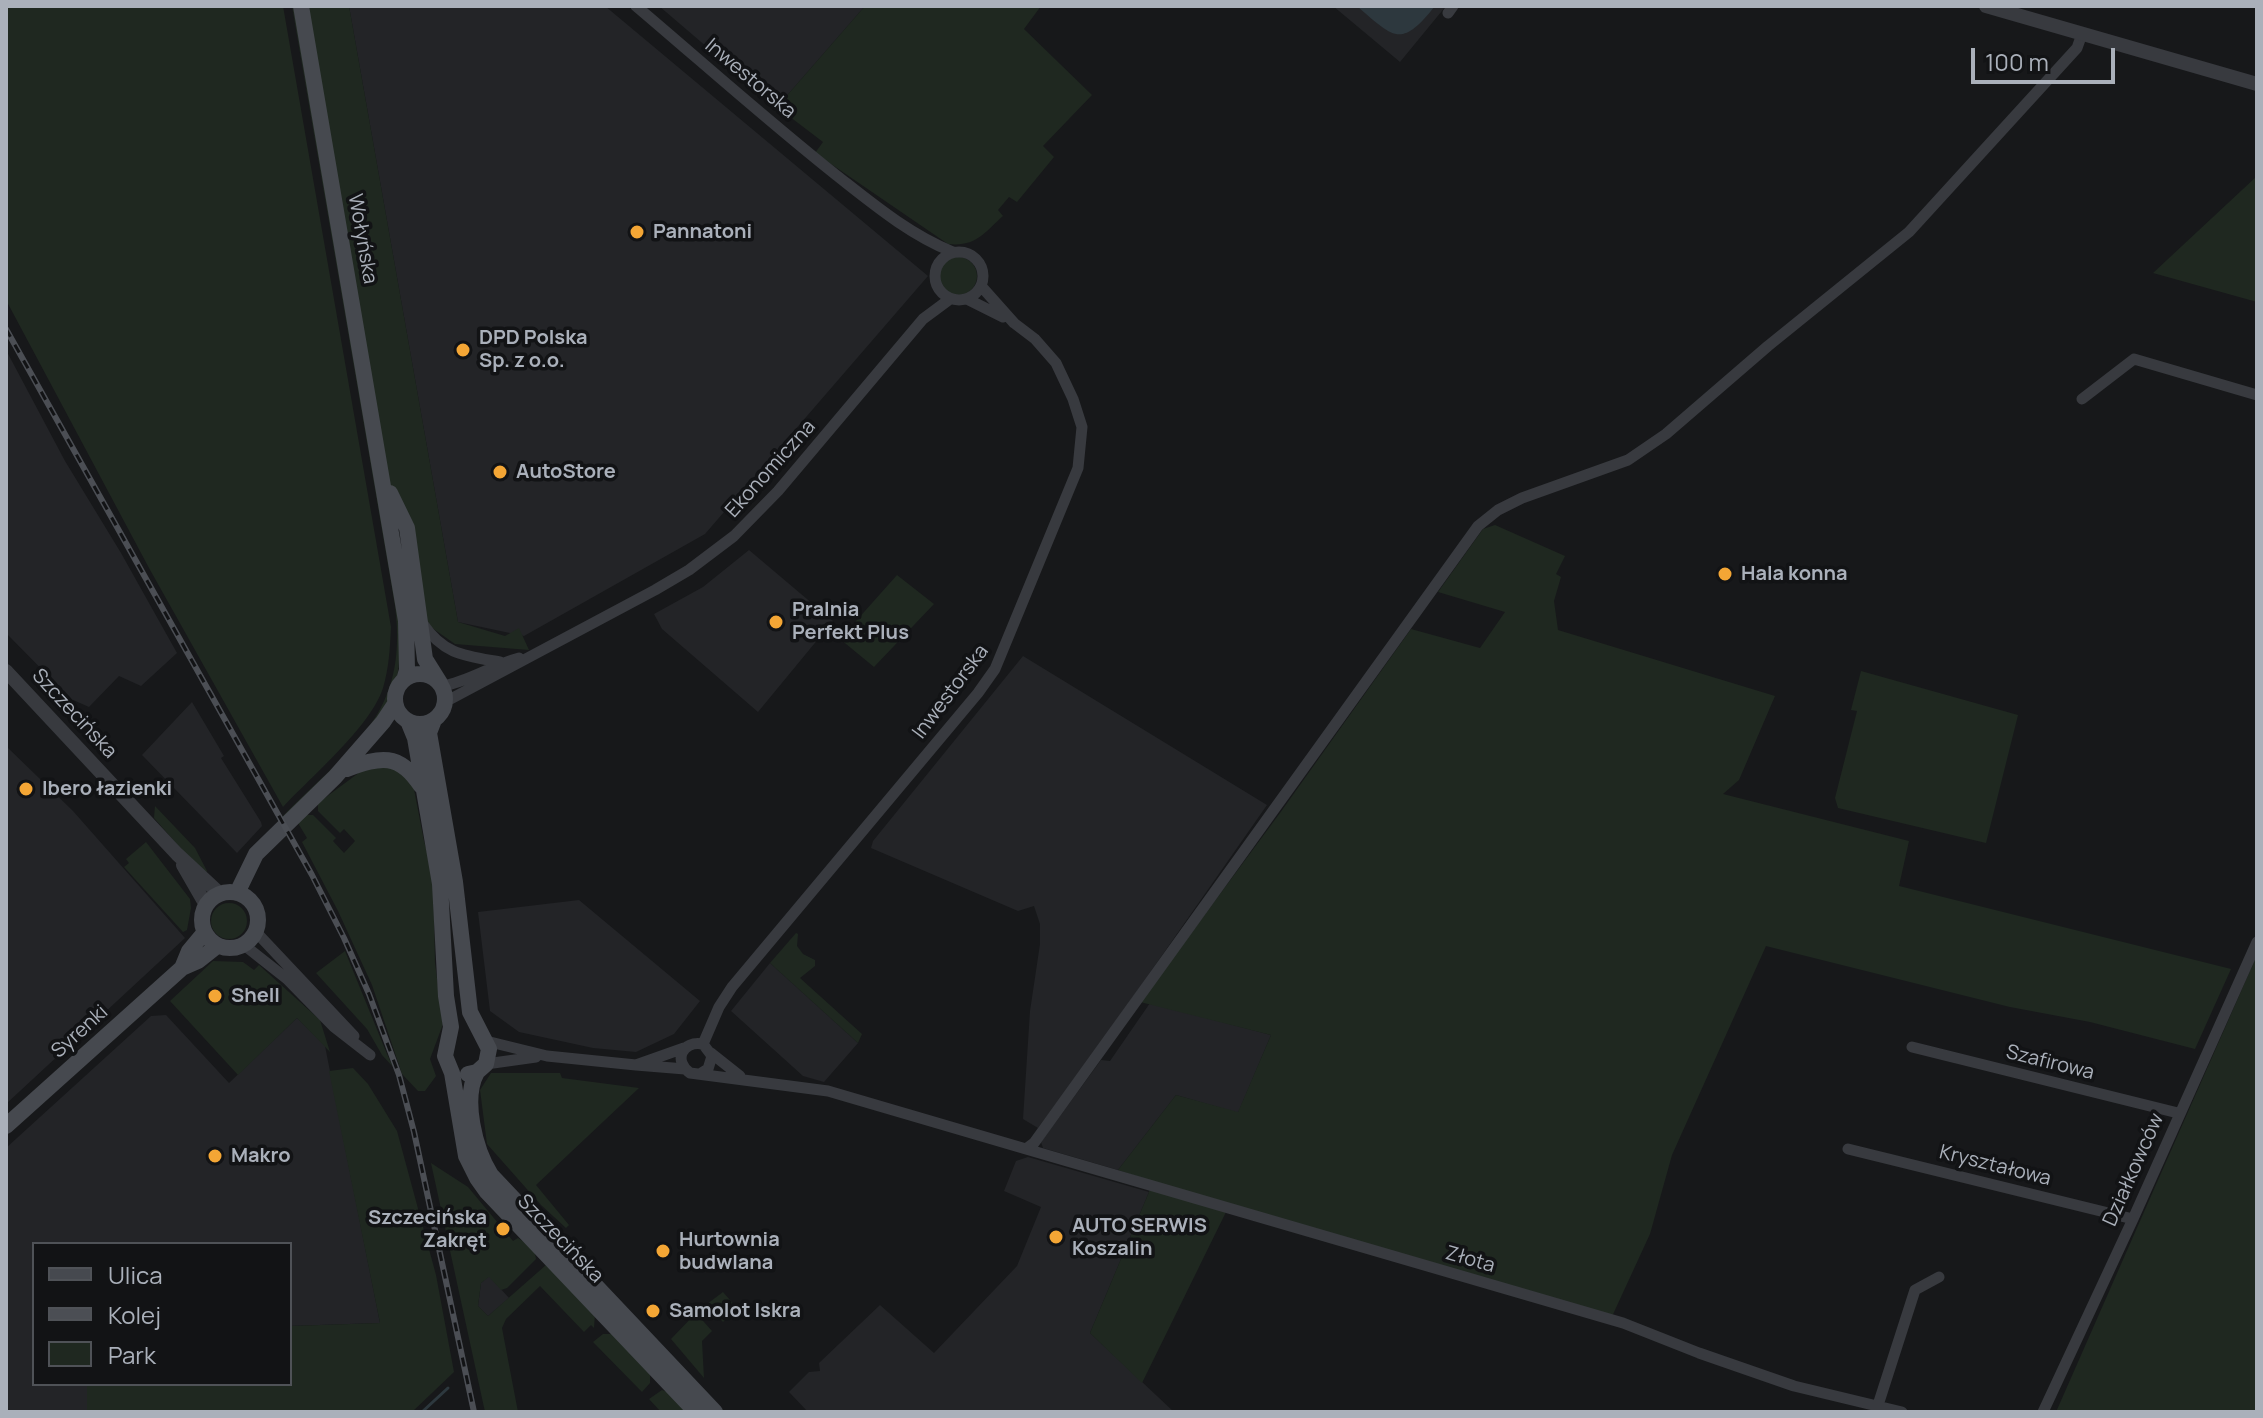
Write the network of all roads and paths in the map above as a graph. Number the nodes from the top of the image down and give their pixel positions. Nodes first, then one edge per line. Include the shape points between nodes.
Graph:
1 (636, 6) edge
2 (1986, 6) edge
3 (302, 7) edge
4 (2082, 34) junction
5 (2257, 84) edge
6 (919, 235) junction
7 (953, 252) junction
8 (938, 262) junction
9 (981, 286) junction
10 (937, 287) junction
11 (950, 299) junction
12 (967, 299) junction
13 (923, 319) junction
14 (1014, 323) junction
15 (2257, 395) edge
16 (2082, 399) dead end
17 (382, 478) junction
18 (422, 623) junction
19 (531, 654) junction
20 (501, 662) junction
21 (6, 671) edge
22 (404, 680) junction
23 (442, 690) junction
24 (395, 704) junction
25 (434, 720) junction
26 (407, 721) junction
27 (341, 773) junction
28 (425, 792) junction
29 (177, 854) junction
30 (236, 896) junction
31 (206, 905) junction
32 (204, 933) junction
33 (250, 939) junction
34 (2257, 942) edge
35 (217, 946) junction
36 (182, 968) junction
37 (484, 1038) junction
38 (449, 1040) junction
39 (1912, 1047) dead end
40 (684, 1048) junction
41 (707, 1049) junction
42 (367, 1052) dead end
43 (547, 1056) junction
44 (450, 1065) junction
45 (636, 1065) junction
46 (481, 1068) junction
47 (685, 1069) junction
48 (700, 1074) junction
49 (744, 1079) junction
50 (2178, 1113) junction
51 (6, 1126) edge
52 (1026, 1149) junction
53 (1848, 1149) dead end
54 (2133, 1219) junction
55 (1939, 1277) dead end
56 (1878, 1405) junction
57 (696, 1412) edge
58 (715, 1412) edge
59 (1902, 1412) edge
60 (2043, 1412) edge

1 - 6 street, Inwestorska via 811,155
2 - 4 street
3 - 17 main road, Wołyńska
4 - 5 street
4 - 52 street via 2077,48 1909,232 1666,434 1628,460 1522,498 1478,526 1043,1133
6 - 7 street, Inwestorska
6 - 8 street, Inwestorska
7 - 8 street
7 - 9 street via 976,259 983,271
8 - 10 street
9 - 12 street
9 - 14 street, Inwestorska
10 - 11 street
10 - 13 street, Ekonomiczna
11 - 12 street
11 - 13 street, Ekonomiczna
12 - 14 street, Inwestorska
13 - 19 street, Ekonomiczna via 734,536 655,590
14 - 41 street, Inwestorska via 1056,363 1082,427 1082,448 1006,648 978,693 732,987 719,1007
15 - 16 street via 2134,359
17 - 18 main road, Wołyńska via 407,528
17 - 22 main road, Wołyńska via 406,621
18 - 20 street via 443,646 464,656
18 - 23 main road, Wołyńska via 425,659
19 - 20 street, Ekonomiczna
19 - 23 street, Ekonomiczna via 488,680
20 - 23 street, Ekonomiczna
21 - 29 street, Szczecińska
22 - 23 main road via 425,674
22 - 24 main road via 395,692
23 - 25 main road via 442,712
24 - 26 main road
24 - 27 main road
25 - 26 main road
25 - 37 main road via 429,733 455,882 470,1012
26 - 27 main road
26 - 28 main road
27 - 28 main road via 378,759 390,760 406,766
27 - 30 main road via 271,842
28 - 38 main road via 440,884
29 - 30 street, Szczecińska
29 - 31 street, Szczecińska
30 - 31 main road
30 - 33 main road via 258,916
31 - 32 main road
32 - 35 main road
32 - 36 main road, Syrenki
33 - 35 main road via 226,949
33 - 42 street via 334,1027
34 - 50 street, Działkowców
35 - 36 main road, Syrenki
36 - 51 main road, Syrenki
37 - 38 main road via 471,1030
37 - 43 street
37 - 46 main road via 489,1053
38 - 44 main road via 445,1050
39 - 50 street, Szafirowa
40 - 41 street via 693,1043
40 - 45 street
40 - 47 street
41 - 48 street via 711,1065
41 - 49 street
43 - 45 street
43 - 46 street
44 - 46 main road via 462,1074
44 - 57 main road, Szczecińska via 463,1144 477,1178
45 - 47 street
46 - 58 main road, Szczecińska via 470,1099 477,1147 491,1175
47 - 48 street
48 - 49 street, Złota
49 - 52 street, Złota via 828,1091
50 - 54 street, Działkowców
52 - 56 street, Złota via 1623,1323 1794,1386
53 - 54 street, Kryształowa
54 - 60 street, Działkowców
55 - 56 street via 1915,1290
56 - 59 street, Złota

